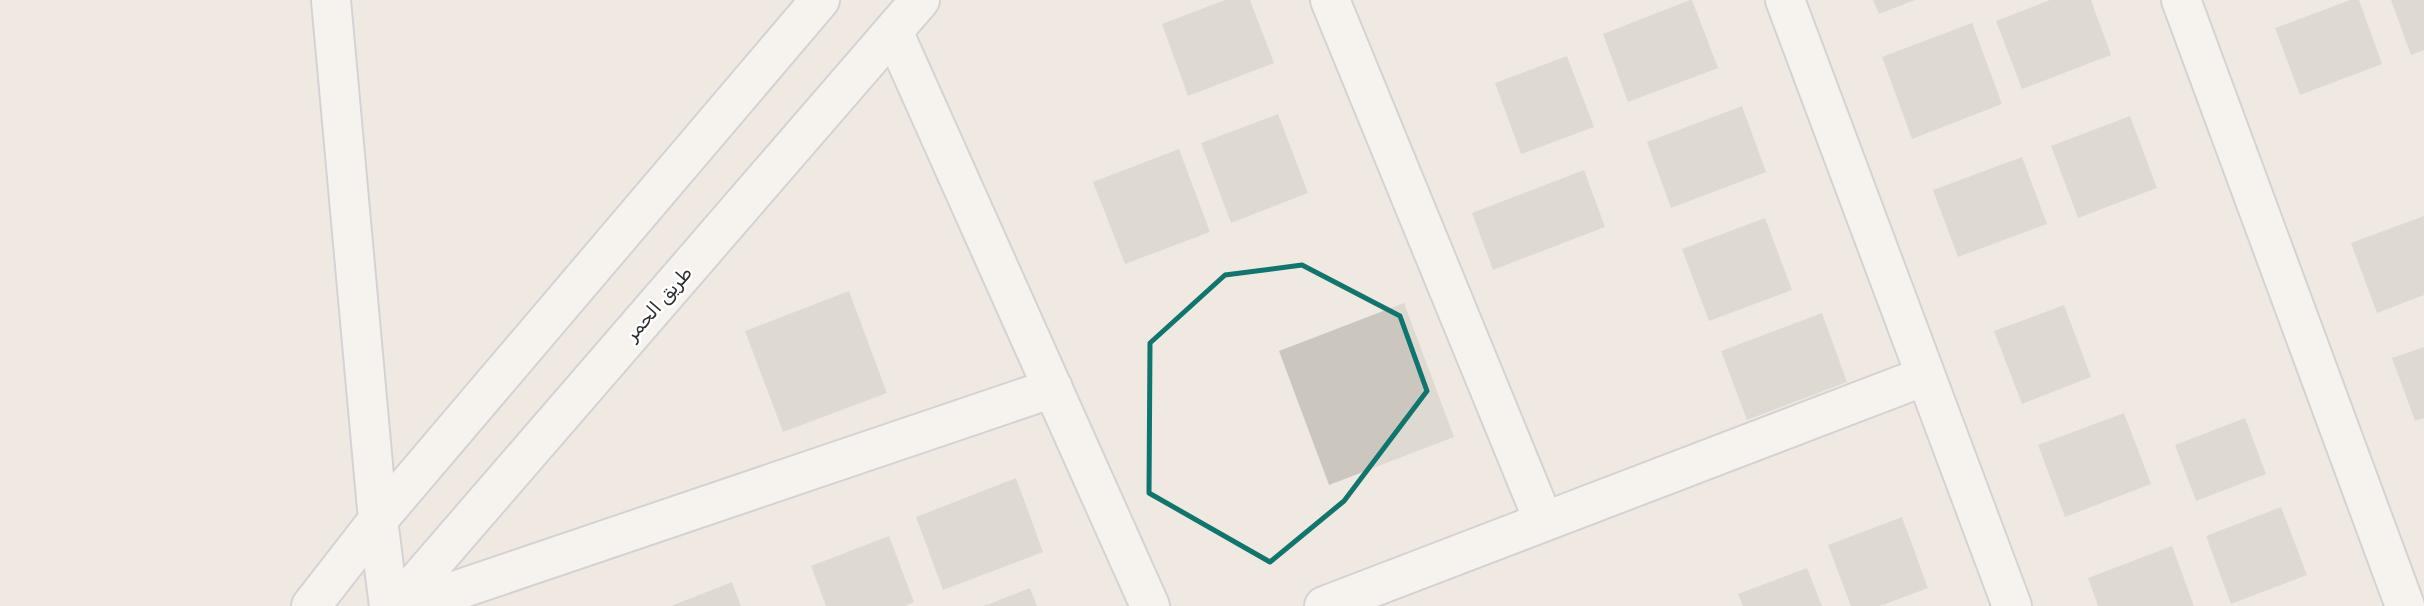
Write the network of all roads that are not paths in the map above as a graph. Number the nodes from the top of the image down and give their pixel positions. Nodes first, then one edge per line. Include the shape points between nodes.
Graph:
1 (331, 0) edge
2 (820, 0) edge
3 (920, 0) edge
4 (1331, 0) edge
5 (1785, 0) edge
6 (2181, 0) edge
7 (893, 31) junction
8 (1925, 376) junction
9 (1053, 388) junction
10 (378, 520) junction
11 (1544, 522) junction
12 (2408, 588) edge
13 (311, 606) edge
14 (388, 606) edge
15 (396, 606) edge
16 (410, 606) edge
17 (1150, 606) edge
18 (1324, 606) edge
19 (2012, 606) edge

1 - 10 street
2 - 10 street
3 - 7 street, طريق الحمر
4 - 11 street
5 - 8 street
6 - 12 street
7 - 9 street
7 - 15 street, طريق الحمر
8 - 11 street
8 - 19 street
9 - 16 street
9 - 17 street
10 - 13 street
10 - 14 street
11 - 18 street

